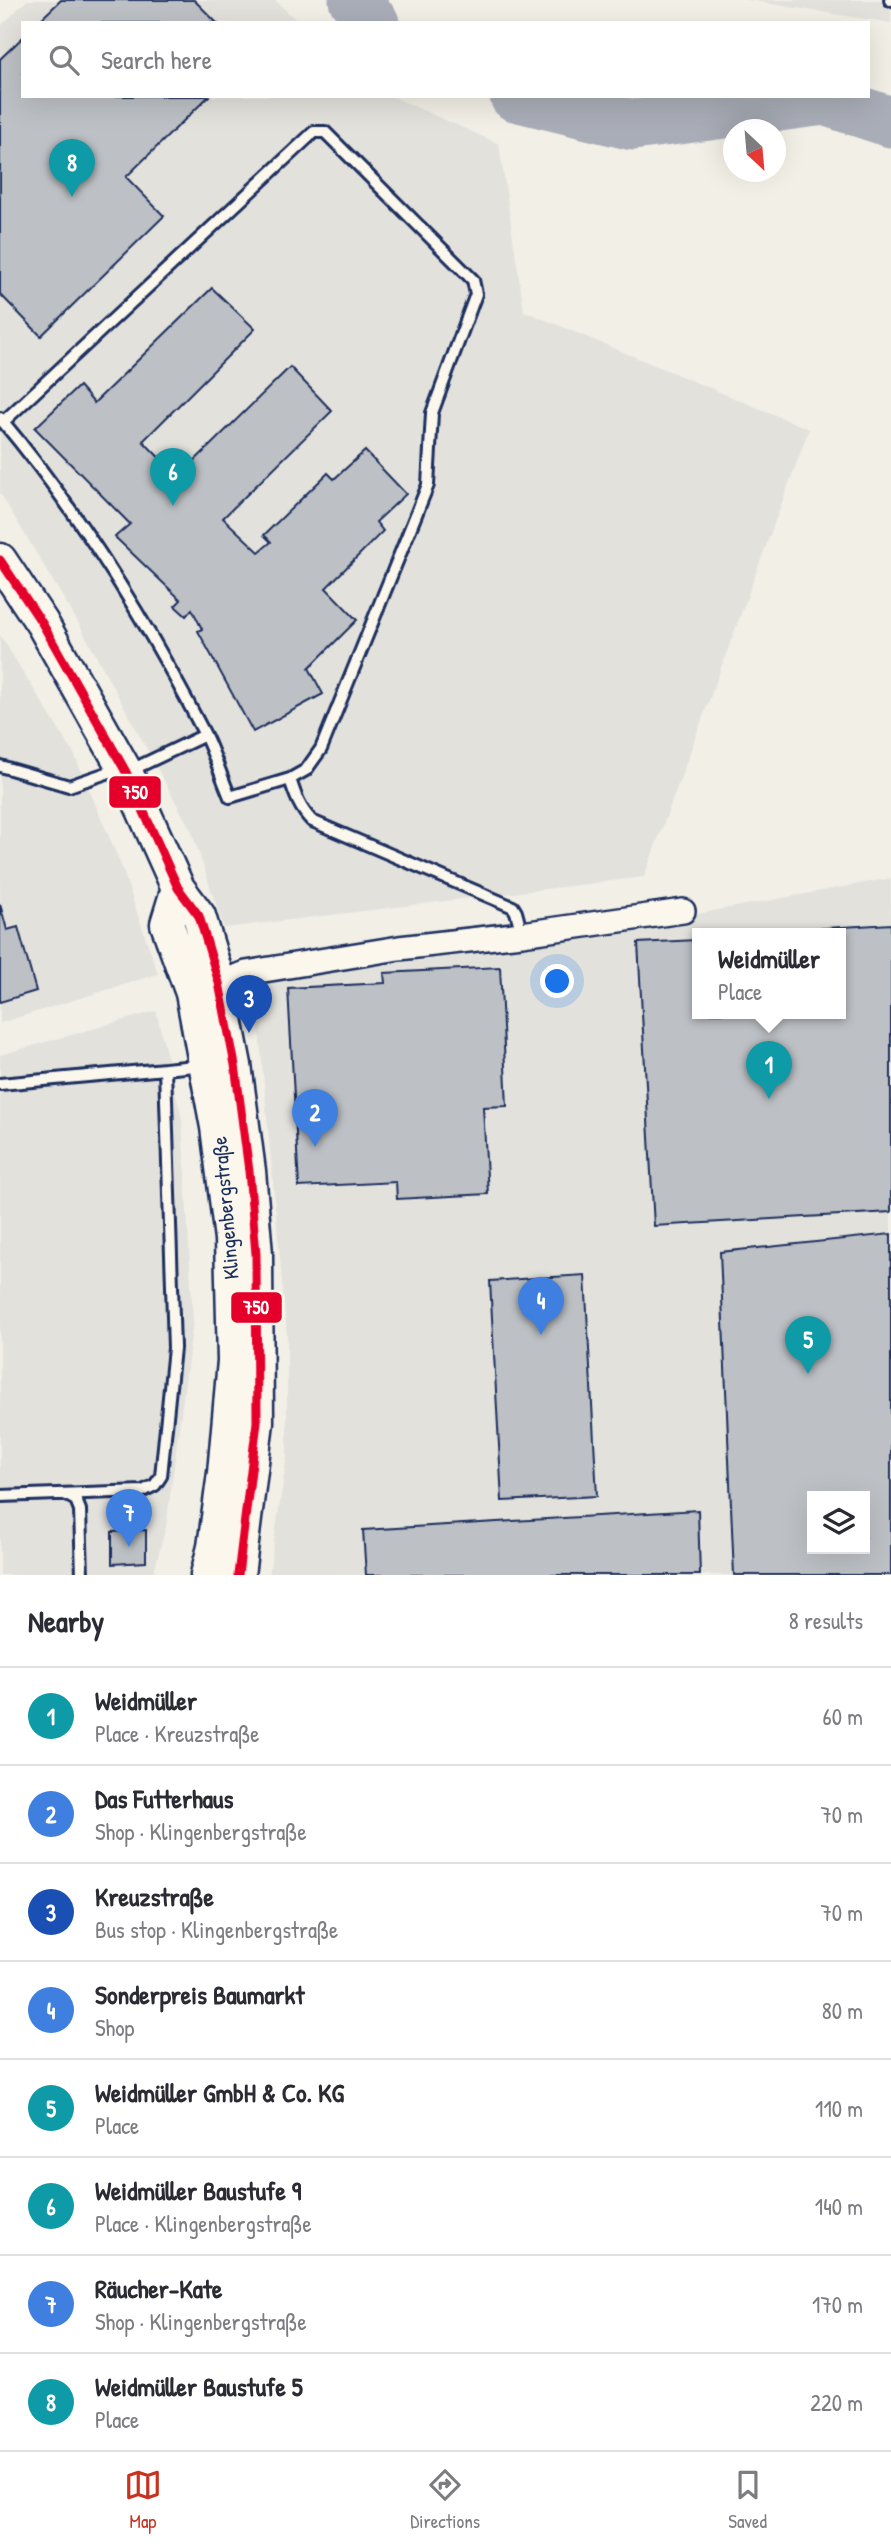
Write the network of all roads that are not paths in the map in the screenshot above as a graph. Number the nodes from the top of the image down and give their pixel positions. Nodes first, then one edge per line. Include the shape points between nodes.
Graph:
1 (2, 420) edge
2 (0, 560) edge
3 (205, 734) junction
4 (0, 766) edge
5 (125, 770) junction
6 (290, 779) junction
7 (178, 888) junction
8 (683, 911) dead end
9 (522, 934) junction
10 (219, 983) junction
11 (220, 1065) junction
12 (165, 1069) junction
13 (0, 1084) edge
14 (99, 1492) junction
15 (64, 1494) junction
16 (0, 1496) edge
17 (80, 1512) junction
18 (82, 1575) edge
19 (207, 1575) edge
20 (238, 1575) edge

1 - 3 lane via 37,462 123,588
1 - 6 lane via 314,132 326,132 473,280 476,294 432,413 428,485 321,749 306,770
2 - 5 main road, Klingenbergstraße via 42,623
3 - 5 lane
3 - 6 lane via 230,797
4 - 5 lane via 69,786
5 - 7 main road, Klingenbergstraße
6 - 9 lane via 304,814 312,821 513,907
7 - 10 main road, Klingenbergstraße via 199,916
7 - 11 main road, Klingenbergstraße via 167,924
8 - 9 street
9 - 10 street via 399,948 246,973
10 - 11 main road, Klingenbergstraße
11 - 12 lane
11 - 19 main road, Klingenbergstraße via 218,1127 230,1239 234,1361 224,1473
11 - 20 main road, Klingenbergstraße via 249,1171 256,1254 257,1422
12 - 13 lane
12 - 14 lane via 174,1348 161,1476 143,1491
14 - 15 lane
14 - 17 lane
15 - 16 lane
15 - 17 lane via 76,1500
17 - 18 lane

